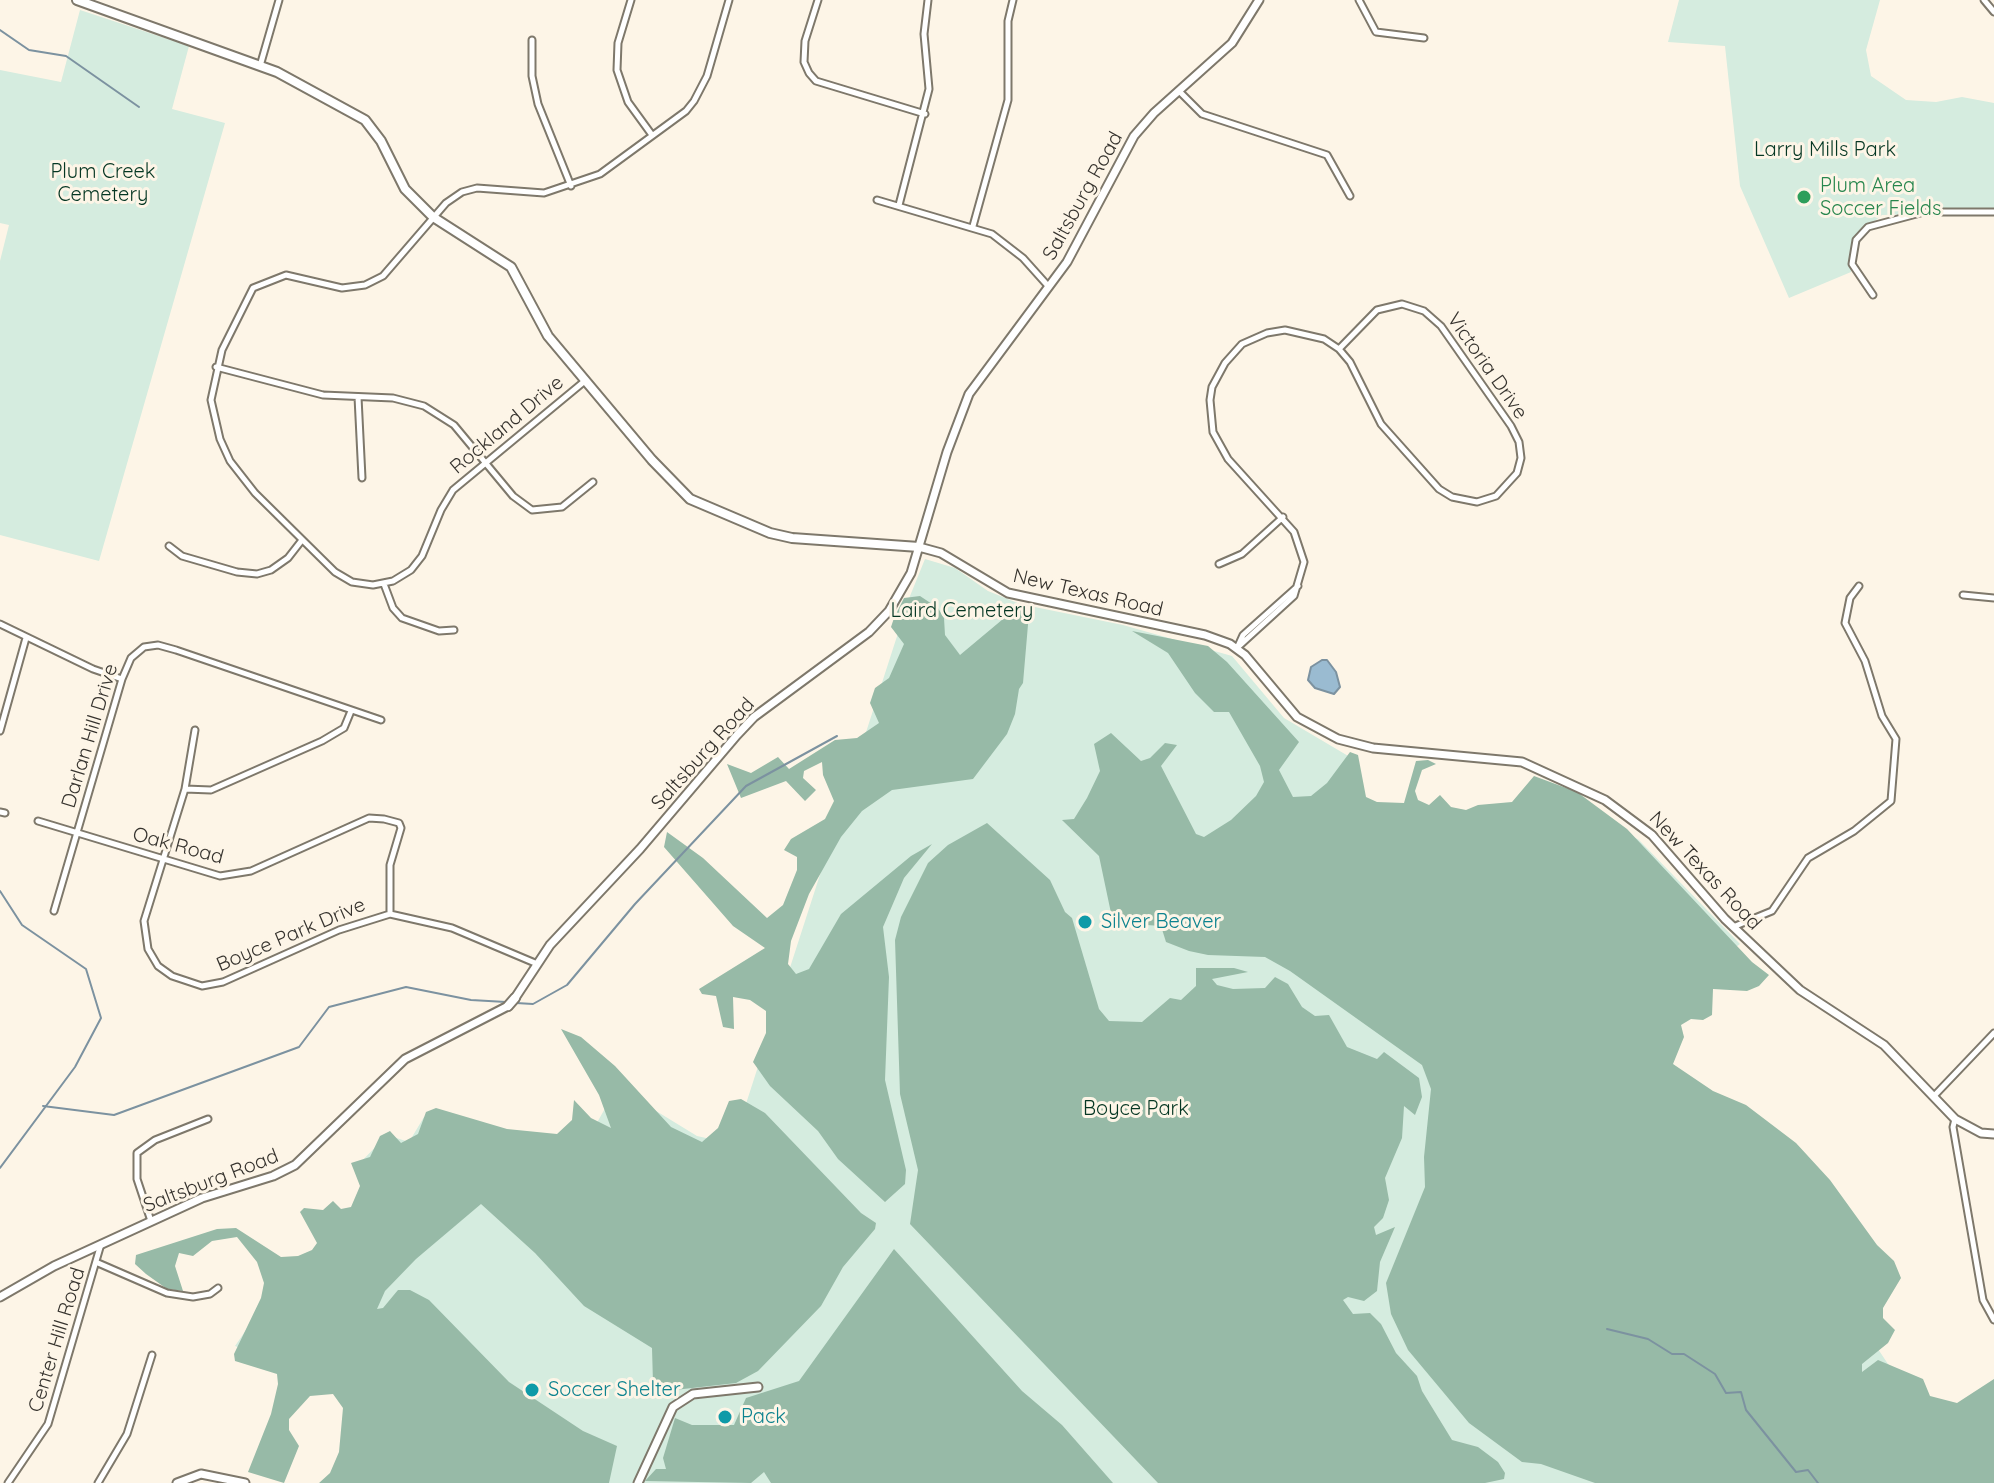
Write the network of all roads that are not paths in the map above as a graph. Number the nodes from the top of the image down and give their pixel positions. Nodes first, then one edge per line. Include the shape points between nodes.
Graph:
1 (77, 0) edge
2 (279, 0) edge
3 (631, 0) edge
4 (729, 0) edge
5 (818, 0) edge
6 (928, 0) edge
7 (1013, 0) edge
8 (1259, 0) edge
9 (1359, 0) edge
10 (1984, 0) edge
11 (1994, 12) edge
12 (1424, 38) dead end
13 (532, 40) dead end
14 (260, 66) junction
15 (1178, 91) junction
16 (925, 114) junction
17 (652, 135) junction
18 (571, 186) junction
19 (1350, 196) dead end
20 (877, 200) dead end
21 (899, 205) junction
22 (1994, 212) edge
23 (433, 217) junction
24 (973, 226) junction
25 (1049, 287) junction
26 (1873, 295) dead end
27 (1339, 349) junction
28 (216, 367) junction
29 (586, 380) junction
30 (358, 397) junction
31 (485, 462) junction
32 (362, 478) dead end
33 (593, 482) dead end
34 (1283, 517) junction
35 (302, 540) junction
36 (169, 546) dead end
37 (919, 547) junction
38 (1219, 564) dead end
39 (384, 584) junction
40 (1859, 586) dead end
41 (1963, 595) dead end
42 (1994, 598) edge
43 (0, 624) edge
44 (454, 630) dead end
45 (26, 638) junction
46 (1237, 648) junction
47 (122, 679) junction
48 (351, 711) junction
49 (381, 720) dead end
50 (195, 730) dead end
51 (0, 731) edge
52 (185, 789) junction
53 (38, 821) dead end
54 (76, 835) junction
55 (163, 859) junction
56 (54, 911) dead end
57 (390, 914) junction
58 (1733, 927) junction
59 (535, 963) junction
60 (515, 998) joint
61 (508, 1006) joint
62 (1994, 1033) edge
63 (1934, 1096) junction
64 (208, 1119) dead end
65 (1955, 1119) junction
66 (1994, 1134) edge
67 (151, 1221) junction
68 (101, 1243) junction
69 (98, 1263) junction
70 (218, 1288) dead end
71 (0, 1297) edge
72 (1994, 1320) edge
73 (152, 1355) dead end
74 (758, 1387) dead end
75 (8, 1483) edge
76 (98, 1483) edge
77 (177, 1483) edge
78 (245, 1483) edge
79 (638, 1483) edge

1 - 14 main road, New Texas Road
2 - 14 street
3 - 17 street via 618,43 617,70 628,102
4 - 17 street via 701,89 686,111
5 - 16 street via 804,62 816,81
6 - 16 street via 924,34 930,79
7 - 24 street via 1008,100
8 - 15 main road, Saltsburg Road via 1232,43
9 - 12 street via 1376,32
10 - 11 street
13 - 18 street via 538,104
14 - 23 main road, New Texas Road via 302,83 365,120 405,189
15 - 19 street via 1202,114 1327,155
15 - 25 main road, Saltsburg Road via 1134,136
16 - 21 street
17 - 18 street via 600,174
18 - 23 street via 544,193 477,188 451,199
20 - 21 street
21 - 24 street
22 - 26 street via 1924,212 1868,227 1856,240 1852,264
23 - 28 street via 376,281 342,288 286,275 253,288
23 - 29 main road, New Texas Road via 511,267 542,328
24 - 25 street via 1007,242
25 - 37 main road, Saltsburg Road via 967,399
27 - 27 street, Victoria Drive via 1381,424 1439,489 1477,502 1509,486 1521,458 1519,442 1432,317 1415,307 1390,305 1368,316
27 - 34 street via 1303,332 1267,333 1235,350 1212,387 1210,418 1217,442
28 - 30 street via 323,395
28 - 35 street via 213,409 230,461 282,524
29 - 31 street, Rockland Drive
29 - 37 main road, New Texas Road via 690,499 792,538
30 - 31 street via 393,398 438,413
30 - 32 street
31 - 33 street via 532,510 562,507
31 - 39 street, Rockland Drive via 446,499 416,564
34 - 38 street via 1242,554
34 - 46 street via 1303,550 1299,585 1243,635
35 - 36 street via 288,558 257,574 182,556
35 - 39 street via 352,582
37 - 46 main road, New Texas Road via 941,553 1008,593 1205,635
37 - 59 main road, Saltsburg Road via 903,591 889,611 869,632 754,717
39 - 44 street via 402,618 439,631
40 - 58 street via 1850,598 1845,623 1896,739 1891,801 1808,858 1772,911
41 - 42 street
43 - 45 street
45 - 47 street
45 - 51 street
46 - 58 main road, New Texas Road via 1288,709 1338,739 1373,748 1522,762 1605,800 1652,835
47 - 48 street, Darlan Hill Drive via 136,653 158,645
47 - 54 street, Darlan Hill Drive
48 - 49 street, Darlan Hill Drive
48 - 52 street via 342,730 322,741 211,790
50 - 52 street, Boyce Park Drive
52 - 55 street, Boyce Park Drive
53 - 54 street, Oak Road
54 - 55 street, Oak Road
54 - 56 street, Darlan Hill Drive
55 - 57 street, Oak Road via 232,876 369,818 399,823 390,865
55 - 57 street, Boyce Park Drive via 144,921 148,949 158,966 191,984 223,982 339,930
57 - 59 street, Boyce Park Drive via 452,928
58 - 63 main road, New Texas Road via 1800,990 1884,1045
59 - 60 main road, Saltsburg Road
60 - 61 main road, Saltsburg Road
61 - 67 main road, Saltsburg Road via 405,1059 295,1165
62 - 63 street
63 - 65 main road, New Texas Road
64 - 67 street via 137,1153 137,1179
65 - 66 main road, New Texas Road
65 - 72 street via 1983,1300
67 - 68 main road, Saltsburg Road
68 - 69 street, Center Hill Road
68 - 71 main road, Saltsburg Road
69 - 70 street via 180,1296 202,1297
69 - 75 street, Center Hill Road via 48,1424
73 - 76 street via 127,1434
74 - 79 main road via 693,1394 673,1407
77 - 78 main road via 201,1474

